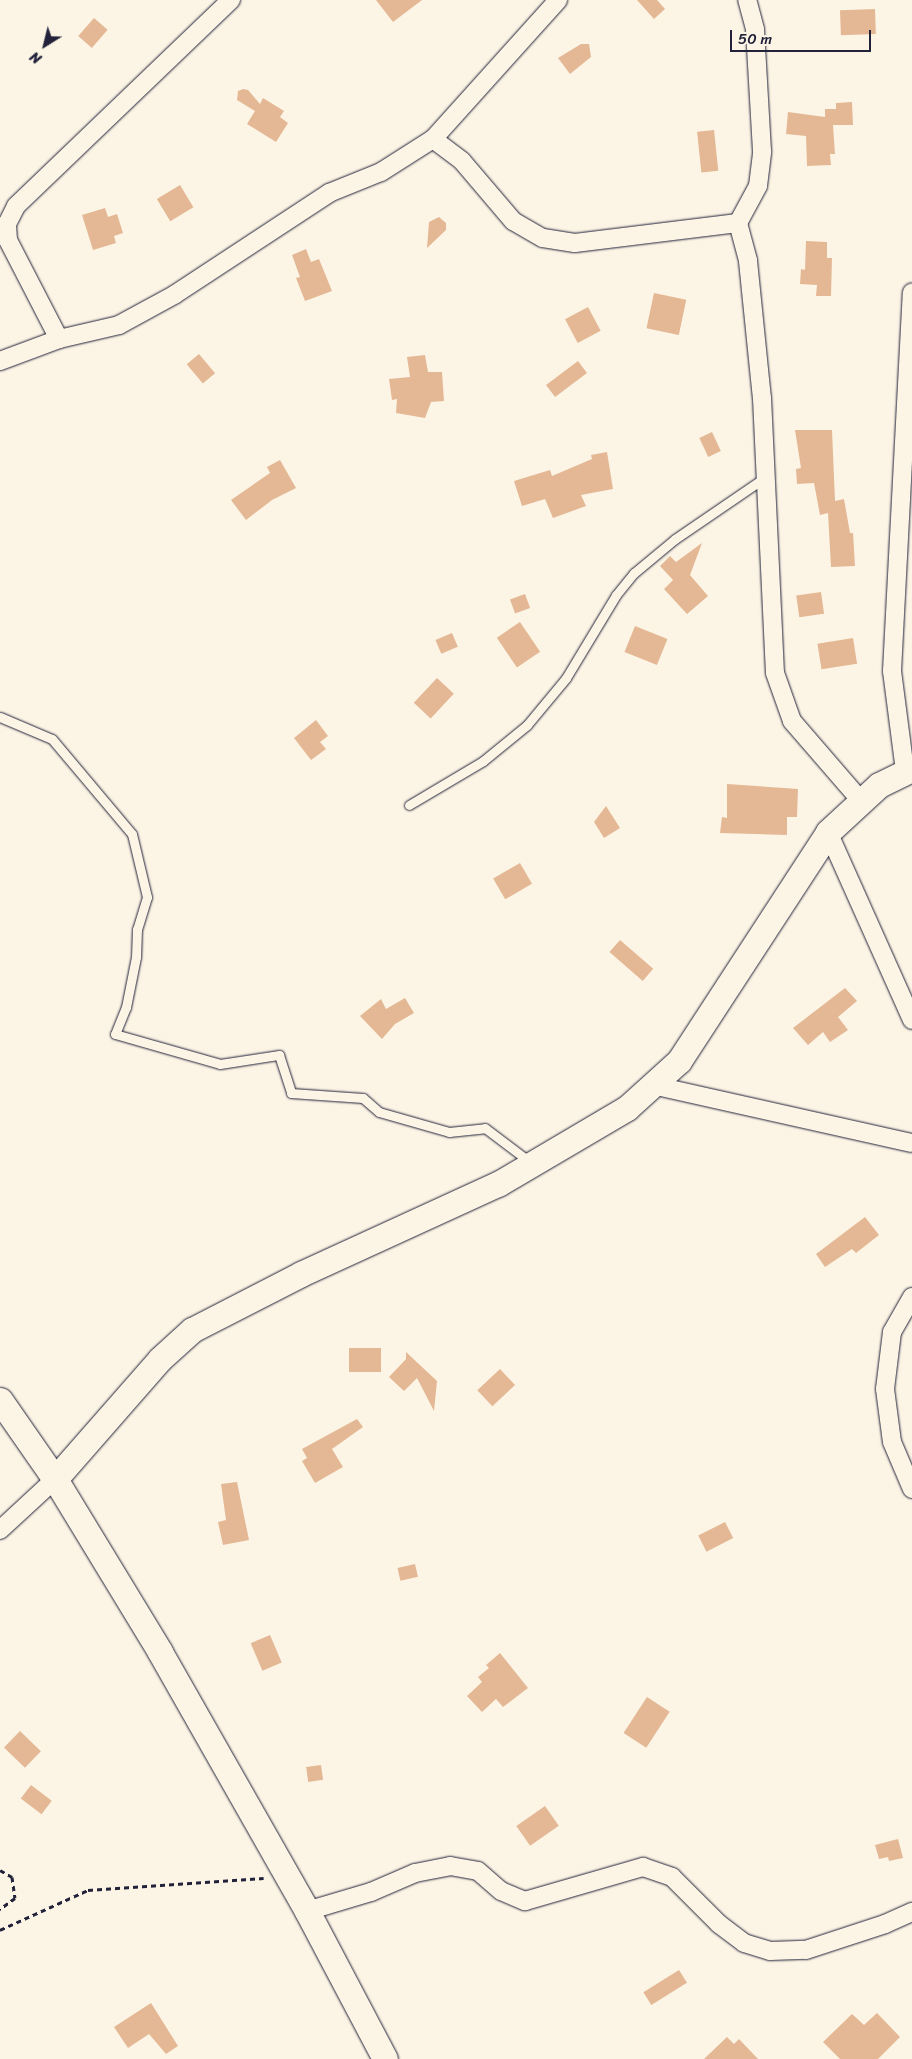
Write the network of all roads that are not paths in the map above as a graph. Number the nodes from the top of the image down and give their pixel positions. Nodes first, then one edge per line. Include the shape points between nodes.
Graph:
1 (231, 0) edge
2 (558, 0) edge
3 (747, 0) edge
4 (433, 139) junction
5 (738, 223) junction
6 (912, 294) edge
7 (59, 339) junction
8 (0, 362) edge
9 (764, 478) junction
10 (0, 717) edge
11 (909, 770) edge
12 (861, 801) junction
13 (409, 805) dead end
14 (828, 832) junction
15 (912, 1020) edge
16 (652, 1085) junction
17 (912, 1143) edge
18 (532, 1164) junction
19 (912, 1297) edge
20 (0, 1400) edge
21 (55, 1479) junction
22 (912, 1489) edge
23 (0, 1530) edge
24 (307, 1911) junction
25 (912, 1912) edge
26 (385, 2059) edge

1 - 7 street via 16,206 7,224 8,240
2 - 4 street
3 - 5 street via 755,30 762,151 758,186
4 - 5 street via 462,161 513,221 543,238 593,242
4 - 7 street via 381,172 329,193 174,295 119,325
5 - 9 street via 748,260 753,300
6 - 11 street via 892,671
7 - 8 street
9 - 12 street via 775,673 792,721
9 - 13 lane via 675,538 634,573 616,594 566,678 527,725 483,761
10 - 18 lane via 52,739 132,834 147,897 136,929 136,957 126,1007 115,1034 220,1064 279,1055 291,1093 363,1098 379,1112 449,1132 484,1128
11 - 12 street via 879,785
12 - 14 street
14 - 15 street
14 - 16 street via 679,1061
16 - 17 street
16 - 18 street via 627,1108
18 - 21 street via 498,1184 301,1274 192,1330 160,1359
19 - 22 street via 892,1332 885,1390 892,1442
20 - 21 street
21 - 23 street
21 - 24 street via 160,1652
24 - 25 street via 371,1892 415,1873 450,1866 478,1871 501,1891 525,1901 643,1867 672,1877 719,1924 744,1943 770,1951 806,1950
24 - 26 street

